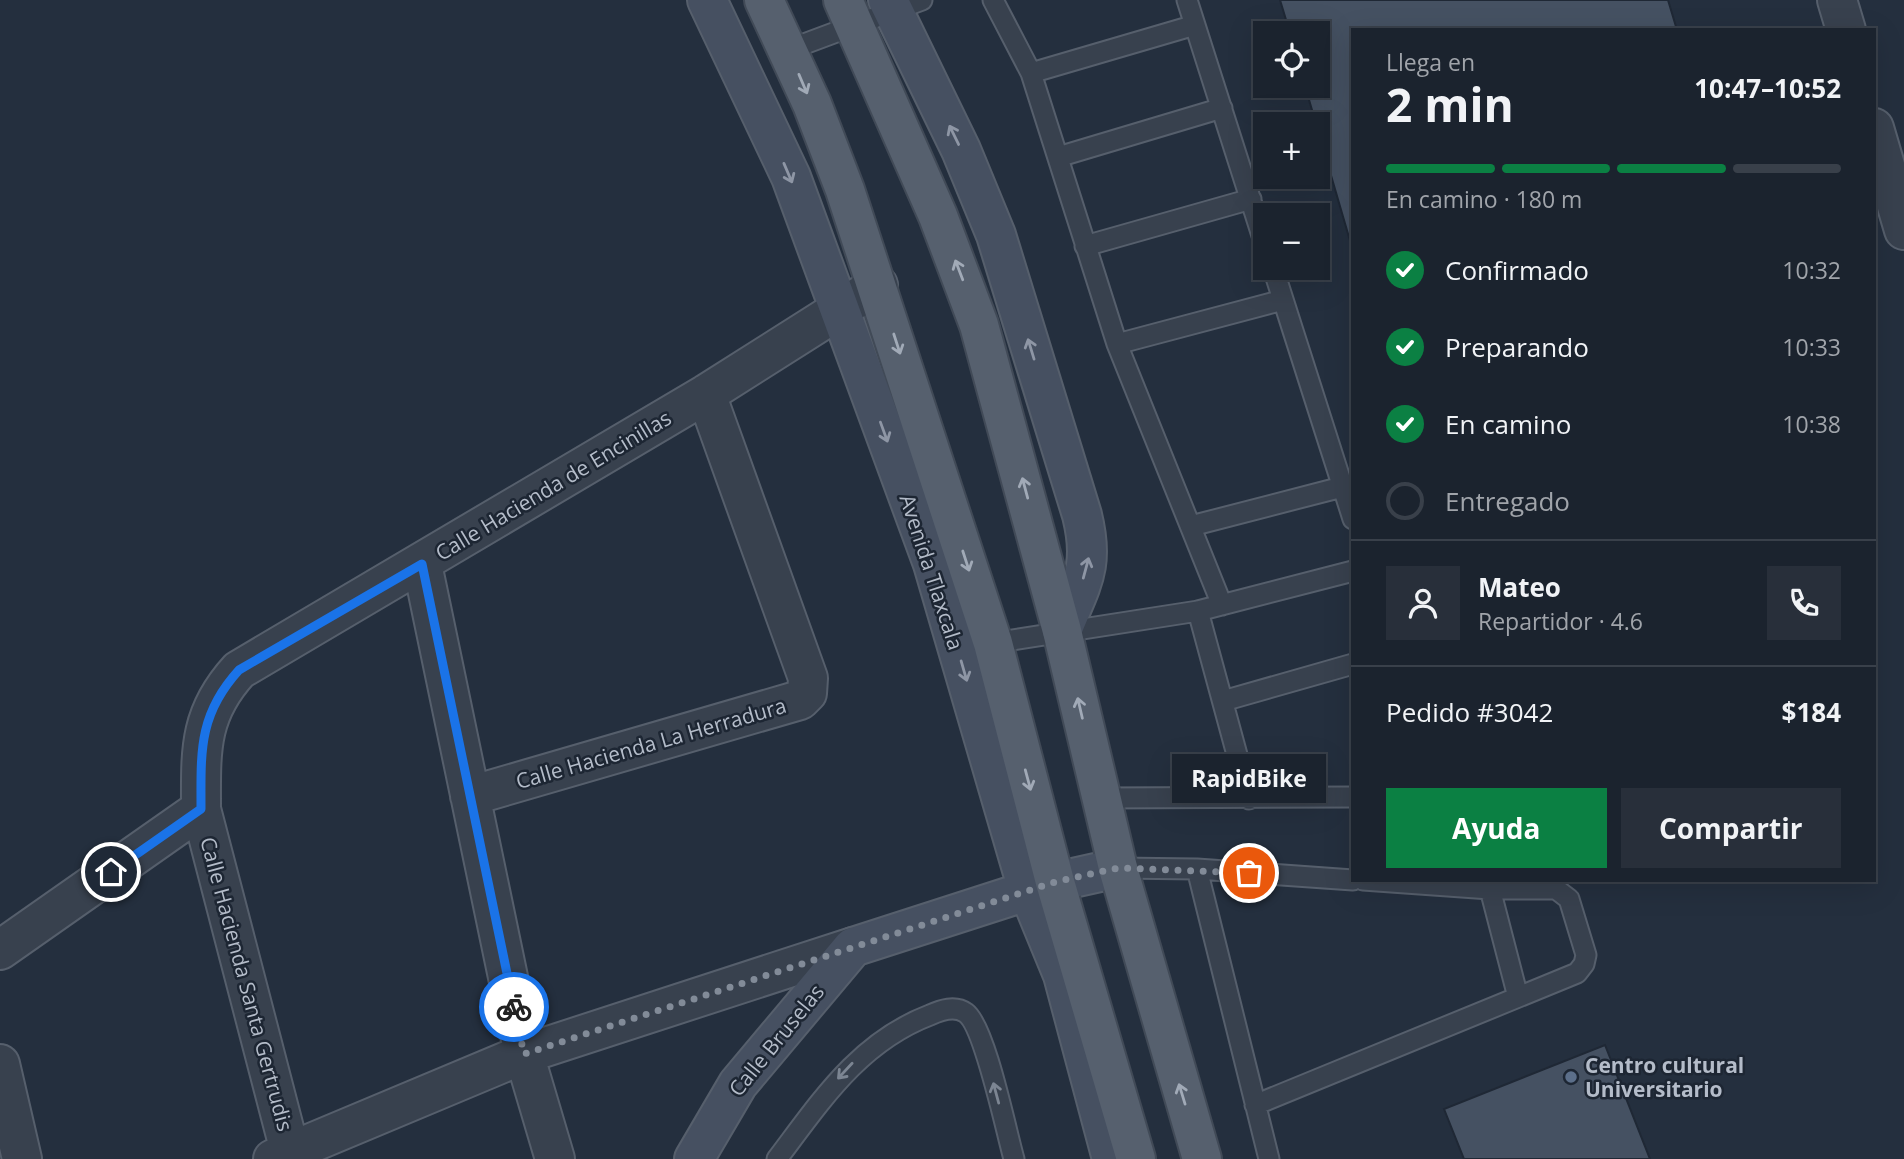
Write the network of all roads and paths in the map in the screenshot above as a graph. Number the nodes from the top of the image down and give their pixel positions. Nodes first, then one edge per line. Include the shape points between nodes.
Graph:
1 (707, 0) edge
2 (764, 0) edge
3 (993, 0) edge
4 (1187, 0) edge
5 (1837, 0) edge
6 (901, 3) edge
7 (849, 13) edge
8 (1195, 25) junction
9 (1845, 28) edge
10 (788, 50) junction
11 (1031, 73) junction
12 (1222, 108) junction
13 (1876, 134) edge
14 (1058, 156) junction
15 (1251, 199) junction
16 (1253, 205) edge
17 (1903, 222) edge
18 (1085, 246) junction
19 (1277, 280) edge
20 (878, 285) junction
21 (1283, 300) junction
22 (840, 309) junction
23 (1117, 344) junction
24 (706, 394) junction
25 (1342, 487) junction
26 (1351, 513) edge
27 (1191, 526) junction
28 (422, 564) junction
29 (1351, 572) edge
30 (1222, 605) junction
31 (1198, 611) junction
32 (1062, 631) junction
33 (993, 643) junction
34 (1351, 665) edge
35 (1223, 701) junction
36 (470, 796) junction
37 (1351, 797) edge
38 (1102, 799) junction
39 (1249, 799) junction
40 (201, 809) junction
41 (1118, 868) junction
42 (1197, 869) junction
43 (1351, 880) edge
44 (1391, 882) edge
45 (1042, 886) junction
46 (1490, 889) junction
47 (853, 947) junction
48 (0, 950) edge
49 (1518, 997) junction
50 (524, 1054) junction
51 (0, 1064) edge
52 (1255, 1105) junction
53 (286, 1156) edge
54 (22, 1159) edge
55 (555, 1159) edge
56 (694, 1159) edge
57 (777, 1159) edge
58 (1014, 1159) edge
59 (1112, 1159) edge
60 (1136, 1159) edge
61 (1202, 1159) edge
62 (1269, 1159) edge

1 -> 22 street, Avenida Tlaxcala via 790,177
2 - 10 main road, Avenida Tlaxcala
3 - 11 lane
4 - 8 lane
5 - 9 street
6 - 7 lane
32 -> 6 street via 1088,566 1082,515 996,235
7 - 10 lane
32 -> 7 main road via 979,324 938,216
8 - 11 lane
8 - 12 lane
10 -> 20 main road, Avenida Tlaxcala
11 - 14 lane
12 - 14 lane
12 - 15 lane
13 - 17 street
14 - 18 lane
15 - 16 lane
15 - 18 lane
18 - 23 lane
19 - 21 lane
20 - 22 street, Calle Hacienda de Encinillas
20 -> 33 main road, Avenida Tlaxcala
21 - 23 lane
21 - 25 lane
22 - 24 street, Calle Hacienda de Encinillas
22 -> 45 street, Avenida Tlaxcala
23 - 27 lane
24 - 28 street, Calle Hacienda de Encinillas
24 - 36 street, Calle Hacienda La Herradura via 808,678 807,692 800,700
25 - 26 lane
25 - 27 lane
27 - 30 lane
28 - 36 street
28 - 40 street, Calle Hacienda de Encinillas via 239,670 220,691 208,717 201,757
29 - 30 lane
30 - 31 lane
31 - 32 lane
31 - 35 lane
32 - 33 lane
38 -> 32 main road
33 -> 45 main road, Avenida Tlaxcala
34 - 35 lane
35 - 39 lane
36 - 50 street
37 - 39 lane
38 - 39 lane
38 - 41 main road
40 - 48 street
40 - 53 street, Calle Hacienda Santa Gertrudis
41 - 42 lane
41 - 45 street
61 -> 41 main road
42 - 43 lane
42 - 52 lane
44 - 46 lane
45 - 47 street
45 - 59 street, Avenida Tlaxcala
45 - 60 main road, Avenida Tlaxcala
46 - 49 lane
46 - 49 lane via 1556,889 1563,893 1586,955 1577,973
47 - 50 street
47 - 56 street, Calle Bruselas via 738,1084
49 - 52 lane
50 - 53 street
50 - 55 street
51 - 54 street
52 - 62 lane
58 -> 57 lane via 980,1033 966,1013 956,1009 913,1021 869,1048 833,1084

